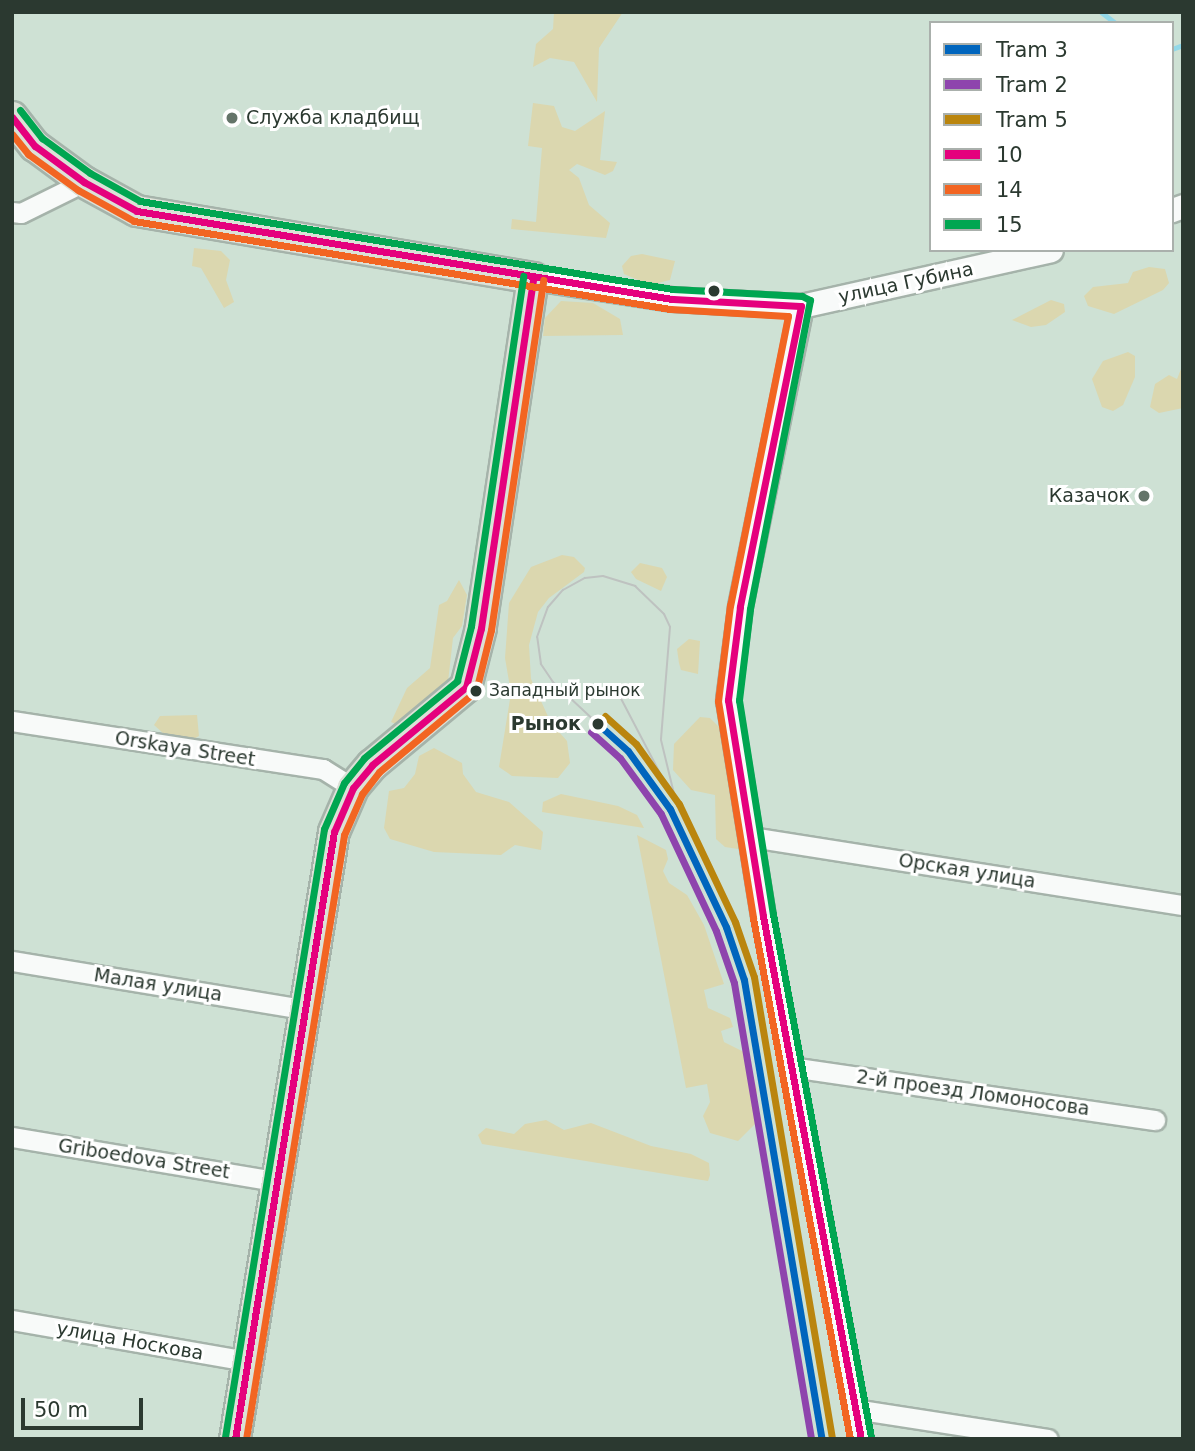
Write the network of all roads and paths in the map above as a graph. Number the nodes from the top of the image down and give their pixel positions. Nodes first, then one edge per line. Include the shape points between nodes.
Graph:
1 (12, 117) edge
2 (84, 181) junction
3 (12, 212) edge
4 (1042, 252) edge
5 (533, 278) junction
6 (800, 306) junction
7 (12, 721) edge
8 (353, 788) junction
9 (752, 837) junction
10 (1183, 905) edge
11 (12, 961) edge
12 (303, 1009) junction
13 (791, 1067) junction
14 (1155, 1120) dead end
15 (12, 1138) edge
16 (276, 1181) junction
17 (12, 1320) edge
18 (248, 1362) junction
19 (855, 1409) junction
20 (235, 1439) edge
21 (861, 1439) edge
22 (1048, 1439) edge

1 - 2 main road via 35,146
2 - 3 street via 21,213
2 - 5 main road via 137,211 199,225
4 - 6 street, улица Губина
5 - 6 street, улица Губина via 672,299
5 - 8 main road via 476,658 466,687 372,765
6 - 9 street via 729,673 733,739
7 - 8 street, Orskaya Street via 323,769
8 - 12 main road via 334,832
9 - 10 street, Орская улица
9 - 13 street
11 - 12 street, Малая улица
12 - 16 main road
13 - 14 street, 2-й проезд Ломоносова
13 - 19 street
15 - 16 street, Griboedova Street
16 - 18 main road
17 - 18 street, улица Носкова
18 - 20 main road
19 - 21 street
19 - 22 street

